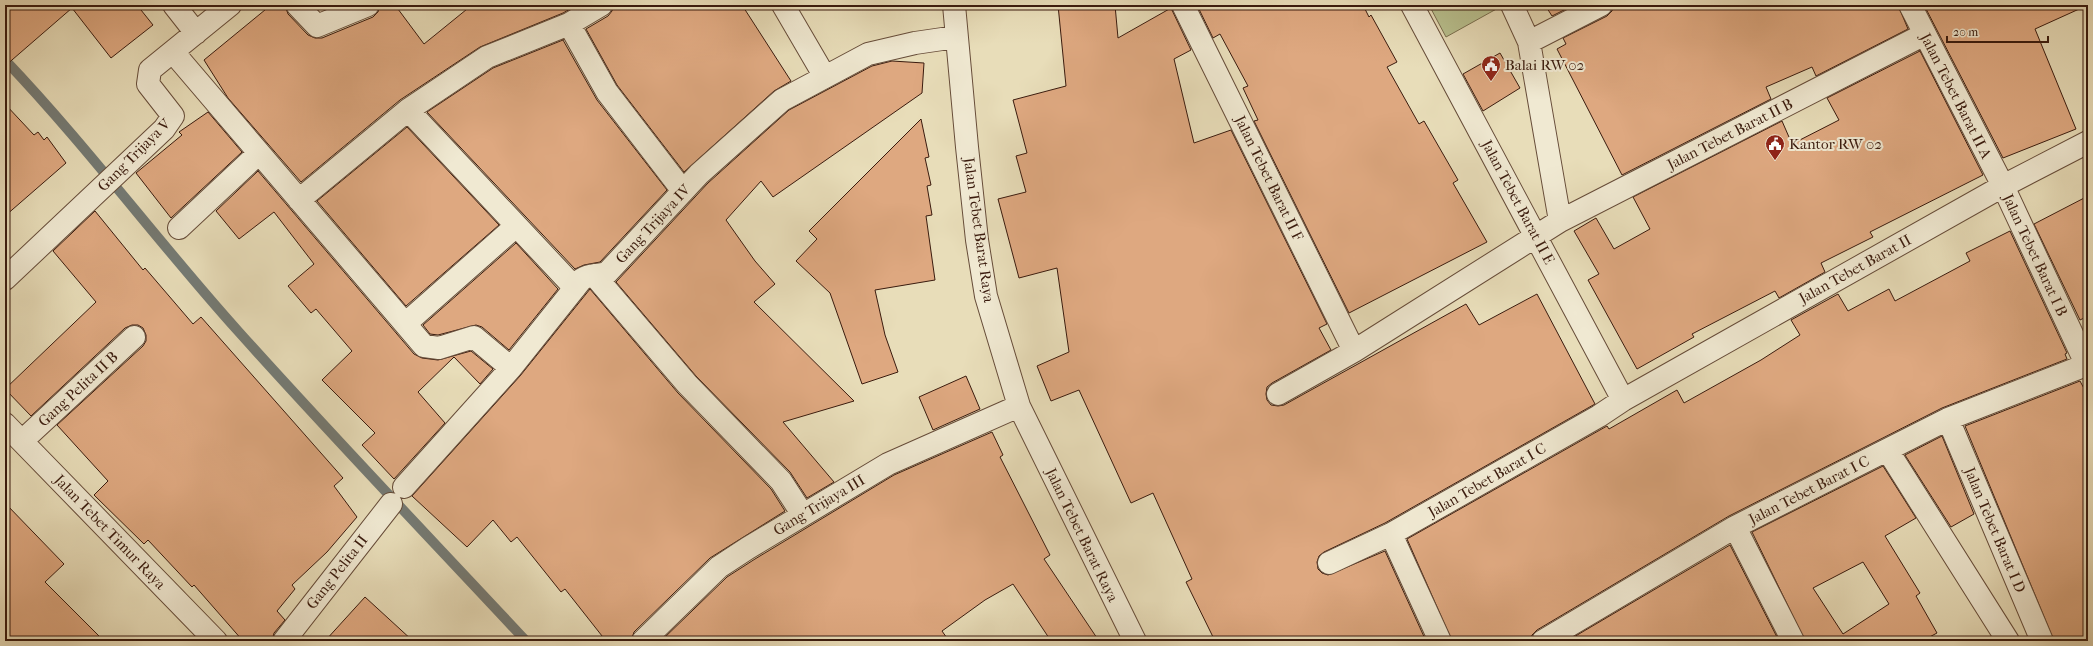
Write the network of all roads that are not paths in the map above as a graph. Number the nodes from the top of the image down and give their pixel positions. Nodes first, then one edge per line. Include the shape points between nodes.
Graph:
1 (174, 5) edge
2 (230, 5) edge
3 (297, 5) edge
4 (368, 5) edge
5 (601, 5) edge
6 (783, 5) edge
7 (954, 5) edge
8 (1183, 5) edge
9 (1412, 5) edge
10 (1512, 5) edge
11 (1601, 5) edge
12 (1910, 5) edge
13 (569, 24) junction
14 (196, 33) junction
15 (1924, 34) junction
16 (956, 37) junction
17 (1529, 42) junction
18 (173, 52) junction
19 (825, 77) junction
20 (408, 110) junction
21 (2088, 142) edge
22 (259, 153) junction
23 (2003, 186) junction
24 (683, 191) junction
25 (299, 200) junction
26 (1560, 221) junction
27 (516, 226) junction
28 (179, 228) dead end
29 (1536, 235) junction
30 (594, 275) junction
31 (5, 279) edge
32 (575, 288) junction
33 (405, 324) junction
34 (134, 336) dead end
35 (1354, 351) junction
36 (2087, 366) edge
37 (511, 368) junction
38 (1278, 394) dead end
39 (1623, 400) junction
40 (1019, 406) junction
41 (1948, 418) junction
42 (5, 424) edge
43 (22, 441) junction
44 (1888, 451) junction
45 (404, 487) dead end
46 (391, 504) dead end
47 (803, 515) junction
48 (1735, 527) junction
49 (1391, 534) junction
50 (1329, 564) dead end
51 (216, 641) edge
52 (284, 641) edge
53 (643, 641) edge
54 (1135, 641) edge
55 (1440, 641) edge
56 (1543, 641) edge
57 (1793, 641) edge
58 (2008, 641) edge
59 (2042, 641) edge

1 - 14 street
2 - 14 street, Gang Trijaya V
3 - 4 street via 317,26
5 - 13 street
6 - 19 street
7 - 16 street, Jalan Tebet Barat Raya
8 - 35 street, Jalan Tebet Barat II F
9 - 29 street, Jalan Tebet Barat II E
10 - 17 street, Jalan Tebet Barat II E
11 - 17 street
12 - 15 street, Jalan Tebet Barat II A
13 - 20 street via 487,56
13 - 24 street via 607,92
14 - 18 street, Gang Trijaya V
15 - 23 street, Jalan Tebet Barat II A
15 - 26 street, Jalan Tebet Barat II B
16 - 19 street, Gang Trijaya IV via 868,54
16 - 40 street, Jalan Tebet Barat Raya via 986,296
17 - 26 street, Jalan Tebet Barat II E
18 - 22 street
18 - 31 street, Gang Trijaya V via 150,70 148,84 173,116 164,129
19 - 24 street, Gang Trijaya IV via 782,100
20 - 25 street
20 - 27 street
21 - 23 street, Jalan Tebet Barat II
22 - 25 street
22 - 28 street
23 - 36 street, Jalan Tebet Barat I B
23 - 39 street, Jalan Tebet Barat II
24 - 30 street, Gang Trijaya IV via 607,273
25 - 33 street
26 - 29 street, Jalan Tebet Barat II B
27 - 32 street
27 - 33 street
29 - 35 street
29 - 39 street, Jalan Tebet Barat II E
30 - 32 street, Gang Trijaya IV via 589,274
30 - 47 street via 687,384 781,481
32 - 37 street, Gang Trijaya IV
33 - 37 street via 424,346 439,348 474,337
34 - 43 street, Gang Pelita II B
35 - 38 street
36 - 41 street, Jalan Tebet Barat I C
37 - 45 street, Gang Trijaya IV
39 - 49 street, Jalan Tebet Barat I C
40 - 47 street, Gang Trijaya III via 888,464
40 - 54 street, Jalan Tebet Barat Raya
41 - 44 street, Jalan Tebet Barat I C
41 - 59 street, Jalan Tebet Barat I D
42 - 43 street, Jalan Tebet Timur Raya
43 - 51 street, Jalan Tebet Timur Raya
44 - 48 street, Jalan Tebet Barat I C
44 - 58 street
46 - 52 street, Gang Pelita II
47 - 53 street, Gang Trijaya III via 718,567
48 - 56 street, Jalan Tebet Barat I C
48 - 57 street
49 - 50 street, Jalan Tebet Barat I C
49 - 55 street

